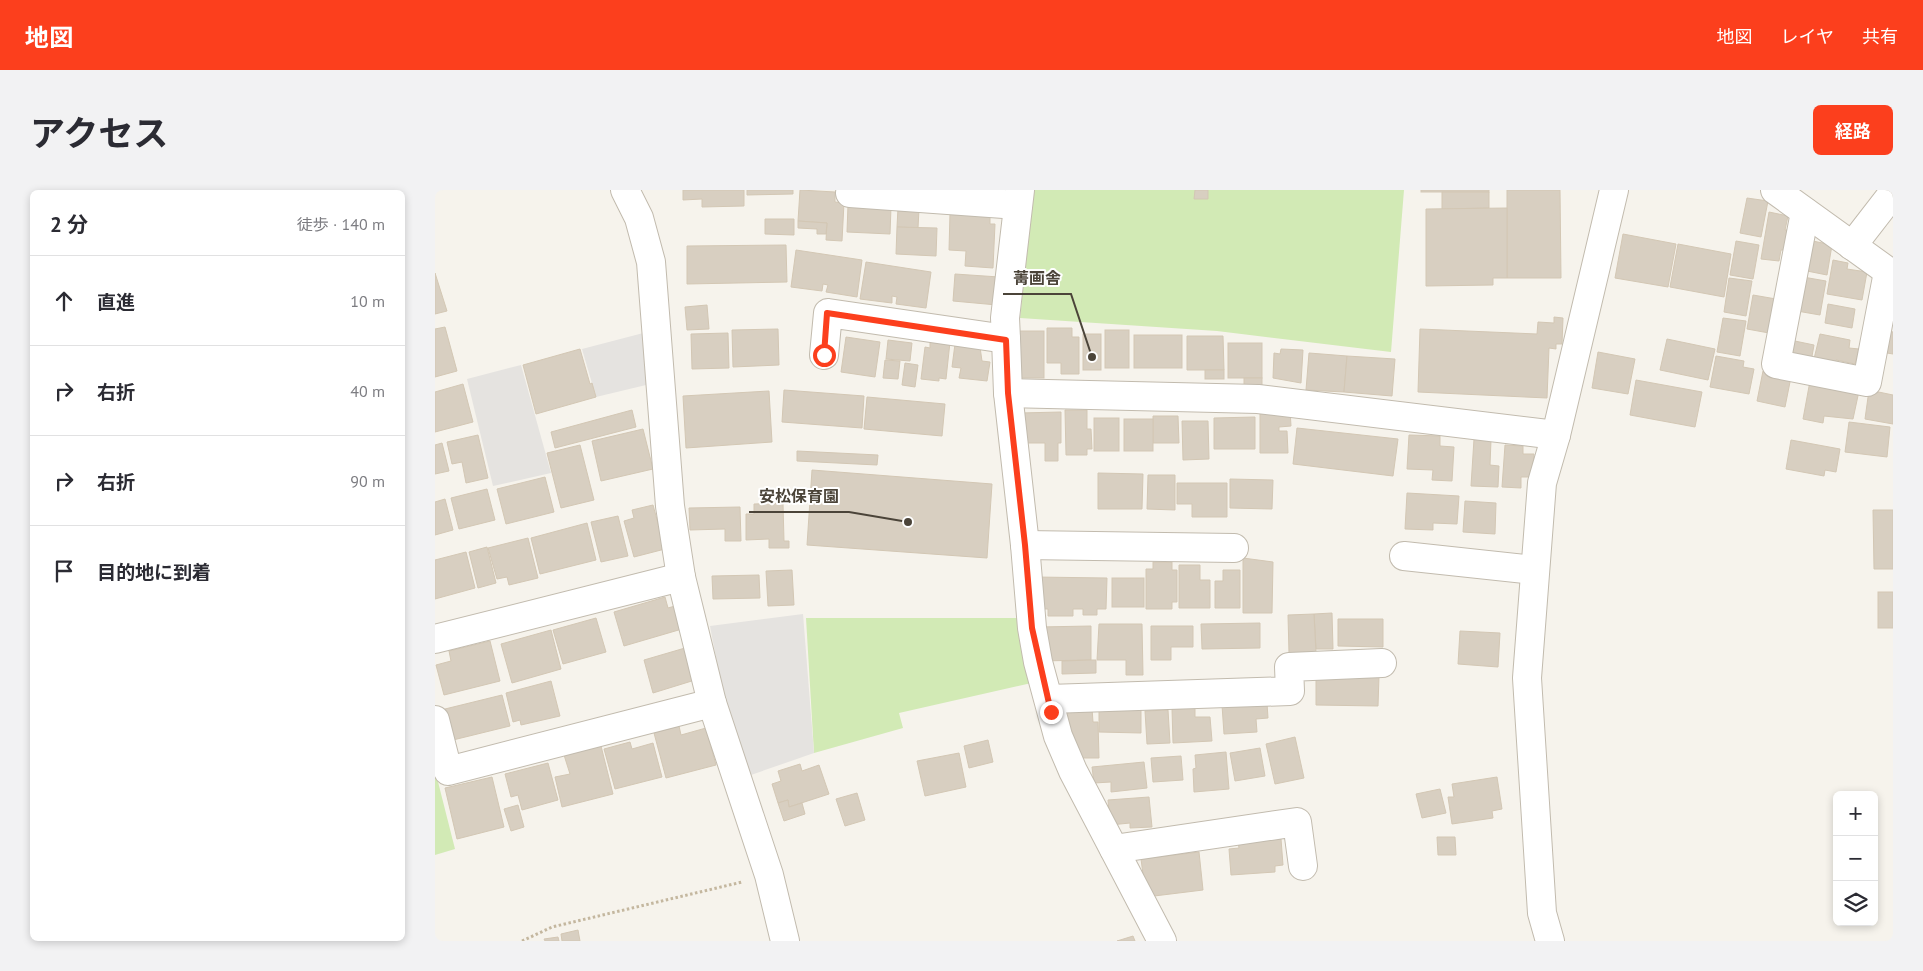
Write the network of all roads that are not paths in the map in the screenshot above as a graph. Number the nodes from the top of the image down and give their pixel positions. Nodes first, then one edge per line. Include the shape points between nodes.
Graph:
1 (625, 190) edge
2 (1614, 190) edge
3 (1775, 190) edge
4 (850, 193) dead end
5 (1893, 193) edge
6 (1019, 198) edge
7 (1805, 212) junction
8 (1852, 246) junction
9 (1891, 273) edge
10 (1006, 340) junction
11 (824, 355) dead end
12 (1008, 393) junction
13 (1556, 435) junction
14 (1025, 545) junction
15 (1234, 548) dead end
16 (1403, 556) dead end
17 (1534, 570) junction
18 (681, 577) junction
19 (435, 639) edge
20 (1382, 663) dead end
21 (1049, 699) junction
22 (711, 703) junction
23 (435, 720) edge
24 (1114, 849) junction
25 (1303, 866) dead end
26 (785, 941) edge
27 (1162, 941) edge
28 (1550, 941) edge

1 - 18 street via 639,218 651,262 670,506
2 - 13 street
3 - 7 street
4 - 6 street
5 - 8 street
6 - 10 street via 1005,318
7 - 8 street
7 - 9 street via 1776,364 1867,382
8 - 9 street
10 - 11 street via 827,313
10 - 12 street
12 - 13 street via 1258,400
12 - 14 street
13 - 17 street via 1542,483
14 - 15 street
14 - 21 street via 1032,628
16 - 17 street
17 - 28 street via 1527,678 1542,913
18 - 19 street
18 - 22 street
20 - 21 street via 1289,666 1290,691
21 - 24 street via 1057,736
22 - 23 street via 448,771
22 - 26 street via 769,875
24 - 25 street via 1297,822
24 - 27 street

